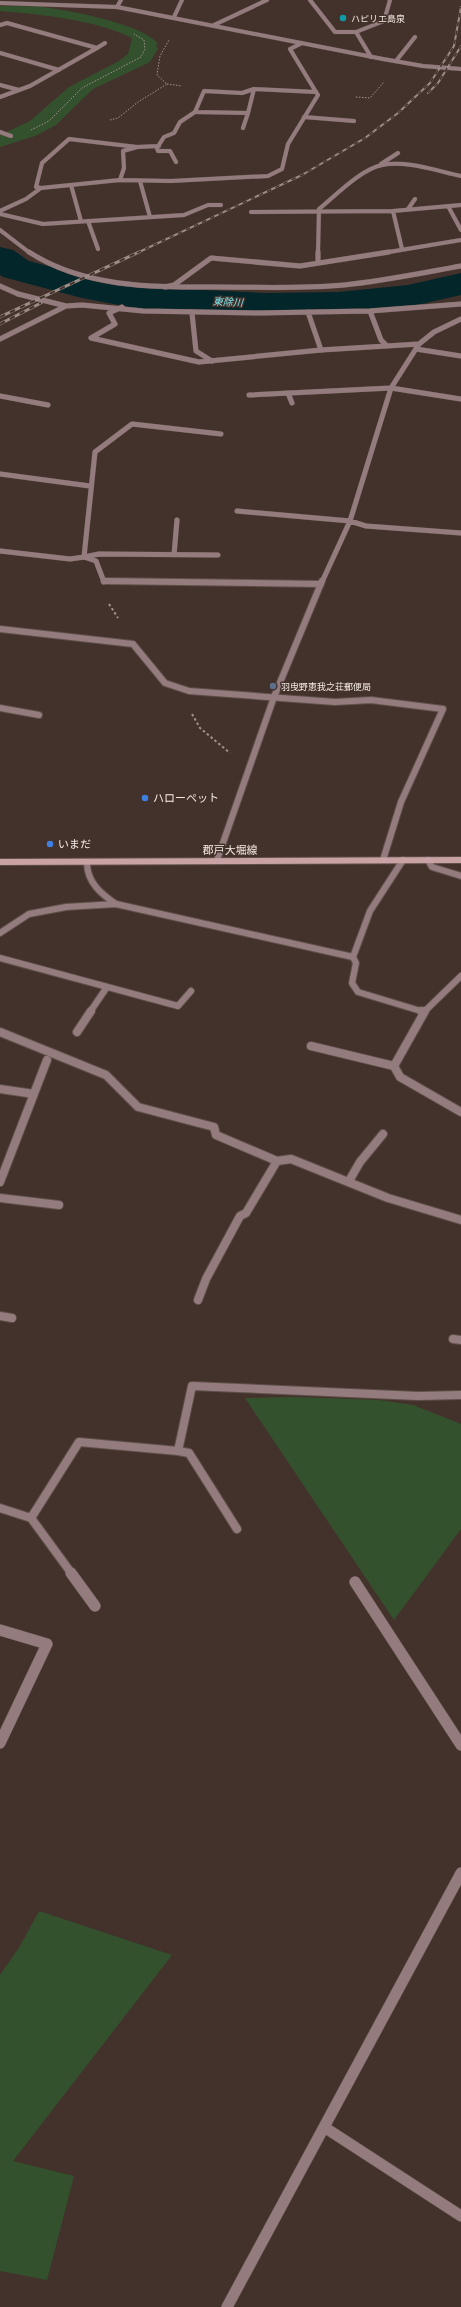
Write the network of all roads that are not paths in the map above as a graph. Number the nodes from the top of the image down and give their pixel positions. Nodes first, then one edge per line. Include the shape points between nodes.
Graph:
1 (120, 0) edge
2 (182, 0) edge
3 (267, 0) edge
4 (310, 0) edge
5 (390, 0) edge
6 (0, 3) edge
7 (118, 7) junction
8 (238, 14) junction
9 (250, 16) dead end
10 (174, 17) junction
11 (0, 25) edge
12 (214, 25) junction
13 (356, 32) junction
14 (415, 37) dead end
15 (105, 43) dead end
16 (302, 43) junction
17 (97, 48) junction
18 (0, 53) edge
19 (371, 57) junction
20 (396, 61) junction
21 (461, 69) edge
22 (59, 70) junction
23 (0, 85) edge
24 (254, 89) junction
25 (19, 90) junction
26 (317, 93) junction
27 (0, 97) edge
28 (195, 112) junction
29 (248, 113) junction
30 (304, 117) junction
31 (354, 120) dead end
32 (243, 128) dead end
33 (0, 132) edge
34 (11, 136) dead end
35 (159, 146) junction
36 (137, 147) junction
37 (398, 153) dead end
38 (176, 162) dead end
39 (381, 164) junction
40 (256, 170) dead end
41 (461, 176) edge
42 (258, 177) junction
43 (120, 180) junction
44 (140, 181) junction
45 (71, 185) junction
46 (41, 188) junction
47 (415, 199) dead end
48 (221, 205) dead end
49 (461, 205) edge
50 (448, 206) junction
51 (408, 209) junction
52 (393, 211) junction
53 (0, 212) edge
54 (251, 212) dead end
55 (319, 212) junction
56 (150, 217) junction
57 (88, 221) junction
58 (81, 222) junction
59 (0, 230) edge
60 (461, 230) edge
61 (461, 240) edge
62 (98, 249) dead end
63 (402, 249) junction
64 (318, 262) junction
65 (461, 266) edge
66 (0, 286) edge
67 (167, 287) junction
68 (461, 304) edge
69 (66, 306) junction
70 (122, 307) dead end
71 (115, 310) junction
72 (370, 311) junction
73 (308, 312) junction
74 (192, 313) junction
75 (461, 320) edge
76 (0, 339) edge
77 (386, 345) junction
78 (417, 347) junction
79 (321, 350) junction
80 (461, 356) edge
81 (212, 361) junction
82 (391, 388) junction
83 (288, 392) junction
84 (249, 395) dead end
85 (0, 396) edge
86 (461, 399) edge
87 (292, 403) dead end
88 (48, 405) dead end
89 (221, 434) dead end
90 (0, 474) edge
91 (90, 486) junction
92 (237, 511) dead end
93 (177, 520) dead end
94 (350, 521) junction
95 (461, 533) edge
96 (0, 551) edge
97 (174, 555) junction
98 (218, 555) dead end
99 (84, 556) junction
100 (321, 584) junction
101 (0, 629) edge
102 (274, 697) junction
103 (0, 708) edge
104 (39, 715) dead end
105 (217, 860) junction
106 (383, 860) junction
107 (402, 860) junction
108 (428, 860) junction
109 (461, 860) edge
110 (0, 862) edge
111 (87, 863) junction
112 (461, 876) edge
113 (116, 904) junction
114 (0, 933) edge
115 (353, 957) junction
116 (0, 958) edge
117 (461, 976) edge
118 (107, 987) junction
119 (191, 991) dead end
120 (424, 1012) junction
121 (0, 1032) edge
122 (77, 1032) dead end
123 (311, 1046) dead end
124 (47, 1060) dead end
125 (394, 1066) junction
126 (0, 1089) edge
127 (34, 1094) junction
128 (461, 1112) edge
129 (383, 1134) dead end
130 (277, 1161) junction
131 (349, 1181) junction
132 (0, 1182) edge
133 (0, 1198) edge
134 (59, 1205) dead end
135 (461, 1220) edge
136 (198, 1300) dead end
137 (0, 1316) edge
138 (12, 1318) dead end
139 (461, 1395) edge
140 (178, 1451) junction
141 (0, 1508) edge
142 (31, 1518) junction
143 (237, 1529) dead end
144 (355, 1582) dead end
145 (95, 1606) dead end
146 (0, 1630) edge
147 (0, 1743) edge
148 (461, 1745) edge
149 (461, 1873) edge
150 (324, 2127) junction
151 (461, 2216) edge
152 (227, 2307) edge

1 - 7 street
2 - 10 street
3 - 8 street
4 - 13 street via 335,32
5 - 13 street via 384,22
6 - 7 street via 96,4
7 - 10 street
8 - 9 street
8 - 12 street
10 - 12 street
11 - 17 street via 7,23
12 - 16 street
13 - 19 street
14 - 20 street
15 - 17 street
16 - 19 street
16 - 26 street via 290,49
17 - 22 street
18 - 22 street
19 - 20 street
20 - 21 street
22 - 25 street
23 - 25 street
24 - 26 street
24 - 28 street via 242,93 204,91
24 - 29 street
25 - 27 street
26 - 30 street
28 - 29 street
28 - 35 street via 180,122 174,133 164,137
29 - 32 street
30 - 31 street
30 - 42 street via 288,144 282,170
33 - 34 street
35 - 36 street
35 - 38 street via 158,151 170,151
36 - 43 street via 123,151 124,168
36 - 46 street via 69,139 42,163 36,187
37 - 39 street
39 - 41 street via 423,168
39 - 55 street via 319,209
40 - 42 street
42 - 44 street
43 - 44 street
43 - 45 street
44 - 56 street
45 - 46 street
45 - 58 street
46 - 53 street
47 - 51 street
48 - 56 street via 208,205 184,214
49 - 50 street
50 - 51 street
50 - 60 street
51 - 52 street
52 - 55 street
52 - 63 street
53 - 58 street via 44,224
54 - 55 street
55 - 64 street
56 - 57 street
57 - 58 street
57 - 62 street
59 - 67 street via 25,251 68,271 98,279
61 - 63 street
63 - 64 street
64 - 67 street via 300,266 211,258
65 - 67 street via 349,284
66 - 69 street via 18,294
68 - 72 street
69 - 71 street via 82,305
69 - 76 street
70 - 71 street
71 - 74 street
71 - 81 street via 109,313 115,324 91,338 199,362
72 - 73 street
72 - 77 street via 381,340
73 - 74 street
73 - 79 street
74 - 81 street via 196,351
75 - 78 street via 434,332
77 - 78 street
77 - 79 street
78 - 80 street
78 - 82 street
79 - 81 street
82 - 83 street
82 - 86 street
82 - 94 street
83 - 84 street
83 - 87 street
85 - 88 street
89 - 91 street via 132,424 95,452
90 - 91 street
91 - 99 street
92 - 94 street
93 - 97 street
94 - 95 street via 366,526
94 - 100 street
96 - 99 street via 70,559
97 - 98 street
97 - 99 street
99 - 100 street via 96,561 104,582
100 - 102 street
101 - 102 street via 133,644 165,683 189,691
102 - 105 street
102 - 106 street via 335,702 371,700 443,709 402,800
103 - 104 street
105 - 106 main road, 郡戸大堀線
105 - 111 main road, 郡戸大堀線
106 - 107 main road, 郡戸大堀線
107 - 108 main road, 郡戸大堀線
107 - 115 street via 370,911
108 - 109 main road, 郡戸大堀線
108 - 112 street via 432,867
110 - 111 main road, 郡戸大堀線
111 - 113 street via 86,869 90,879 102,895
113 - 114 street via 66,907 29,914
113 - 115 street
115 - 120 street via 356,963 352,983 358,992
116 - 118 street
117 - 120 street
118 - 119 street via 178,1006
118 - 122 street
120 - 125 street
121 - 130 street via 106,1075 138,1107 214,1127 216,1135
123 - 125 street
124 - 127 street
125 - 128 street via 400,1076
126 - 127 street
127 - 132 street
129 - 131 street via 360,1162
130 - 131 street via 291,1159
130 - 136 street via 246,1214 240,1216 206,1279
131 - 135 street via 388,1198
133 - 134 street
137 - 138 street
139 - 140 street via 418,1396 192,1386
140 - 142 street via 79,1442
140 - 143 street via 189,1453
141 - 142 street
142 - 145 street
144 - 148 street
146 - 147 street via 47,1644
149 - 150 street
150 - 151 street
150 - 152 street

